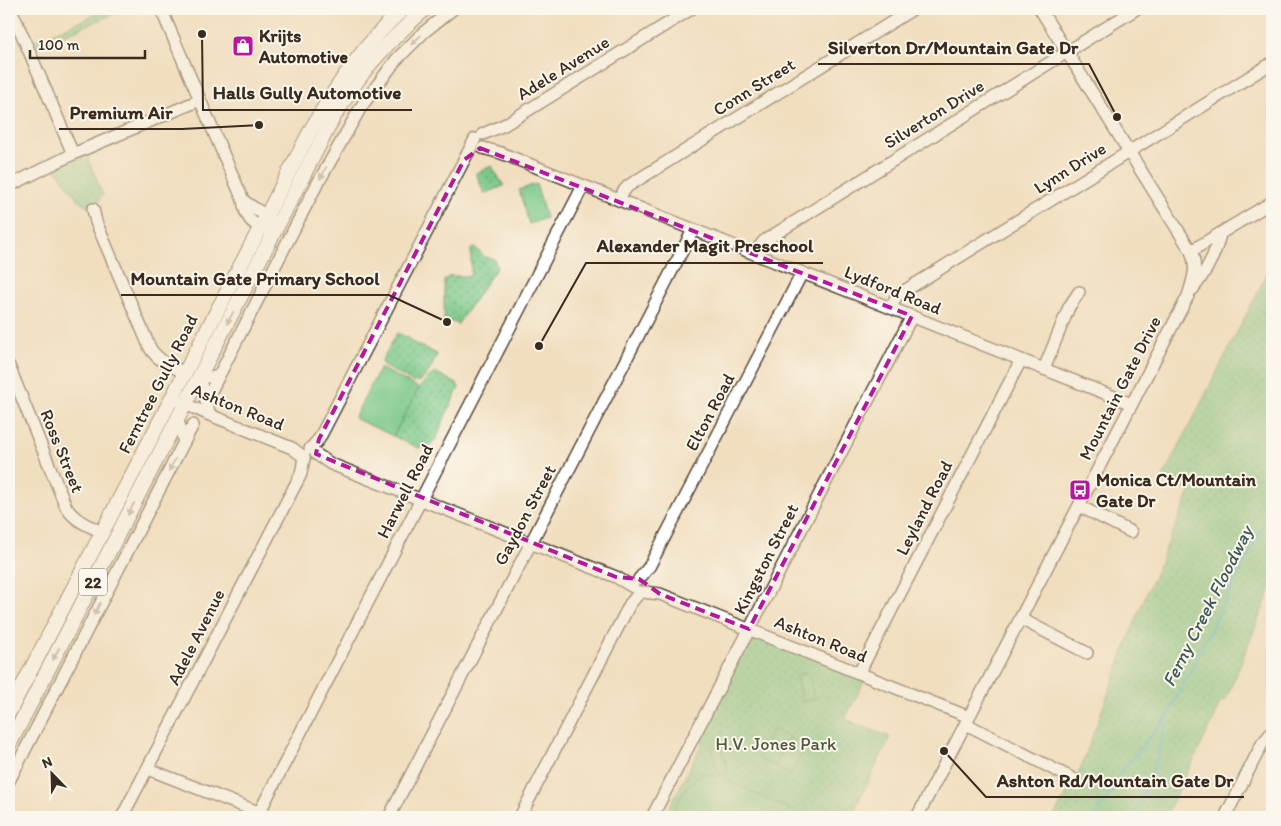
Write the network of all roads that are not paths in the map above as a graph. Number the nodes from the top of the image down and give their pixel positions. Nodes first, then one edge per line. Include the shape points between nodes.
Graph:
1 (11, 9) edge
2 (161, 9) edge
3 (403, 9) edge
4 (425, 9) edge
5 (453, 9) edge
6 (691, 9) edge
7 (913, 9) edge
8 (1040, 9) edge
9 (1136, 9) edge
10 (443, 13) edge
11 (1067, 52) junction
12 (1272, 62) edge
13 (200, 100) junction
14 (483, 142) junction
15 (1129, 151) junction
16 (73, 154) junction
17 (9, 186) edge
18 (583, 186) junction
19 (314, 190) junction
20 (292, 198) junction
21 (620, 200) junction
22 (1272, 202) edge
23 (93, 209) dead end
24 (263, 221) junction
25 (693, 230) junction
26 (275, 232) junction
27 (1220, 234) junction
28 (1191, 251) junction
29 (281, 254) junction
30 (756, 254) junction
31 (802, 273) junction
32 (1078, 292) dead end
33 (1188, 296) junction
34 (891, 308) junction
35 (912, 316) junction
36 (1021, 360) junction
37 (9, 366) edge
38 (1044, 369) junction
39 (185, 372) junction
40 (218, 377) junction
41 (199, 378) junction
42 (210, 391) dead end
43 (172, 398) junction
44 (1132, 404) junction
45 (185, 405) junction
46 (210, 415) junction
47 (178, 420) junction
48 (193, 425) dead end
49 (184, 442) junction
50 (310, 455) junction
51 (421, 499) junction
52 (1079, 506) junction
53 (102, 532) junction
54 (1131, 532) dead end
55 (530, 543) junction
56 (639, 586) junction
57 (1021, 619) junction
58 (749, 630) junction
59 (1087, 653) dead end
60 (859, 672) junction
61 (12, 699) edge
62 (968, 720) junction
63 (1272, 732) edge
64 (9, 746) edge
65 (148, 769) junction
66 (9, 780) edge
67 (1075, 780) dead end
68 (259, 813) junction
69 (122, 817) edge
70 (271, 817) edge
71 (389, 817) edge
72 (520, 817) edge
73 (652, 817) edge
74 (918, 817) edge
75 (1225, 817) edge

1 - 16 street
2 - 13 street
3 - 24 main road, Ferntree Gully Road / 22 via 371,41 337,86
4 - 20 main road, Ferntree Gully Road / 22 via 401,30 359,78 334,116
5 - 10 street
6 - 14 street, Adele Avenue via 504,125
7 - 21 street, Conn Street via 628,186
8 - 11 street, Mountain Gate Drive
9 - 11 street, Silverton Drive
10 -> 19 street via 396,60 370,93
11 - 15 street, Mountain Gate Drive
11 - 30 street, Silverton Drive via 768,239
12 - 15 street, Lynn Drive
13 - 16 street
13 - 24 street via 250,220
14 - 18 street, Lydford Road via 501,153
14 - 50 street, Adele Avenue via 464,160
15 - 28 street, Mountain Gate Drive
15 - 34 street, Lynn Drive via 901,294
16 - 17 street
18 - 21 street, Lydford Road
18 - 51 street, Harwell Road
19 - 20 street
19 - 29 street
20 - 26 main road, Ferntree Gully Road / 22
21 - 25 street, Lydford Road
22 - 27 street
23 - 39 street via 150,348 160,360
24 - 26 street
24 - 39 main road, Ferntree Gully Road / 22
25 - 30 street, Lydford Road
25 - 55 street, Gaydon Street
26 - 29 street
26 -> 41 main road, Ferntree Gully Road / 22
27 - 28 street
27 - 33 street via 1202,276
28 - 33 street, Mountain Gate Drive via 1195,268
29 - 40 street
30 - 31 street, Lydford Road
31 - 34 street, Lydford Road
31 - 56 street, Elton Road
32 - 38 street
33 - 44 street, Mountain Gate Drive
34 - 35 street, Lydford Road
35 - 36 street, Lydford Road
35 - 58 street, Kingston Street
36 - 38 street, Lydford Road
36 - 60 street, Leyland Road
37 - 53 street, Ross Street via 68,510 79,521
38 - 44 street, Lydford Road
39 - 43 main road, Ferntree Gully Road / 22
40 - 41 street, Ferntree Gully Road
40 - 42 street
41 - 45 main road, Ferntree Gully Road / 22
41 - 46 street
43 - 45 street, Ashton Road
43 - 53 main road, Ferntree Gully Road / 22
44 - 52 street, Mountain Gate Drive
45 - 46 street, Ashton Road
45 - 47 main road, Ferntree Gully Road / 22
46 - 50 street, Ashton Road
47 - 49 street, Ferntree Gully Road
47 -> 64 main road, Ferntree Gully Road / 22
48 - 49 street
49 -> 66 street
50 - 51 street, Ashton Road
50 - 65 street, Adele Avenue
51 - 55 street, Ashton Road
51 - 68 street, Harwell Road
52 - 54 street
52 - 57 street, Mountain Gate Drive
53 - 61 main road, Ferntree Gully Road / 22
55 - 56 street, Ashton Road
55 - 71 street, Gaydon Street
56 - 58 street, Ashton Road
56 - 72 street, Elton Road
57 - 59 street
57 - 62 street, Mountain Gate Drive
58 - 60 street, Ashton Road
58 - 73 street, Kingston Street
60 - 62 street, Ashton Road
62 - 67 street, Ashton Road
62 - 74 street, Mountain Gate Drive
63 - 75 street via 1262,744
65 - 68 street
65 - 69 street, Adele Avenue
68 - 70 street

